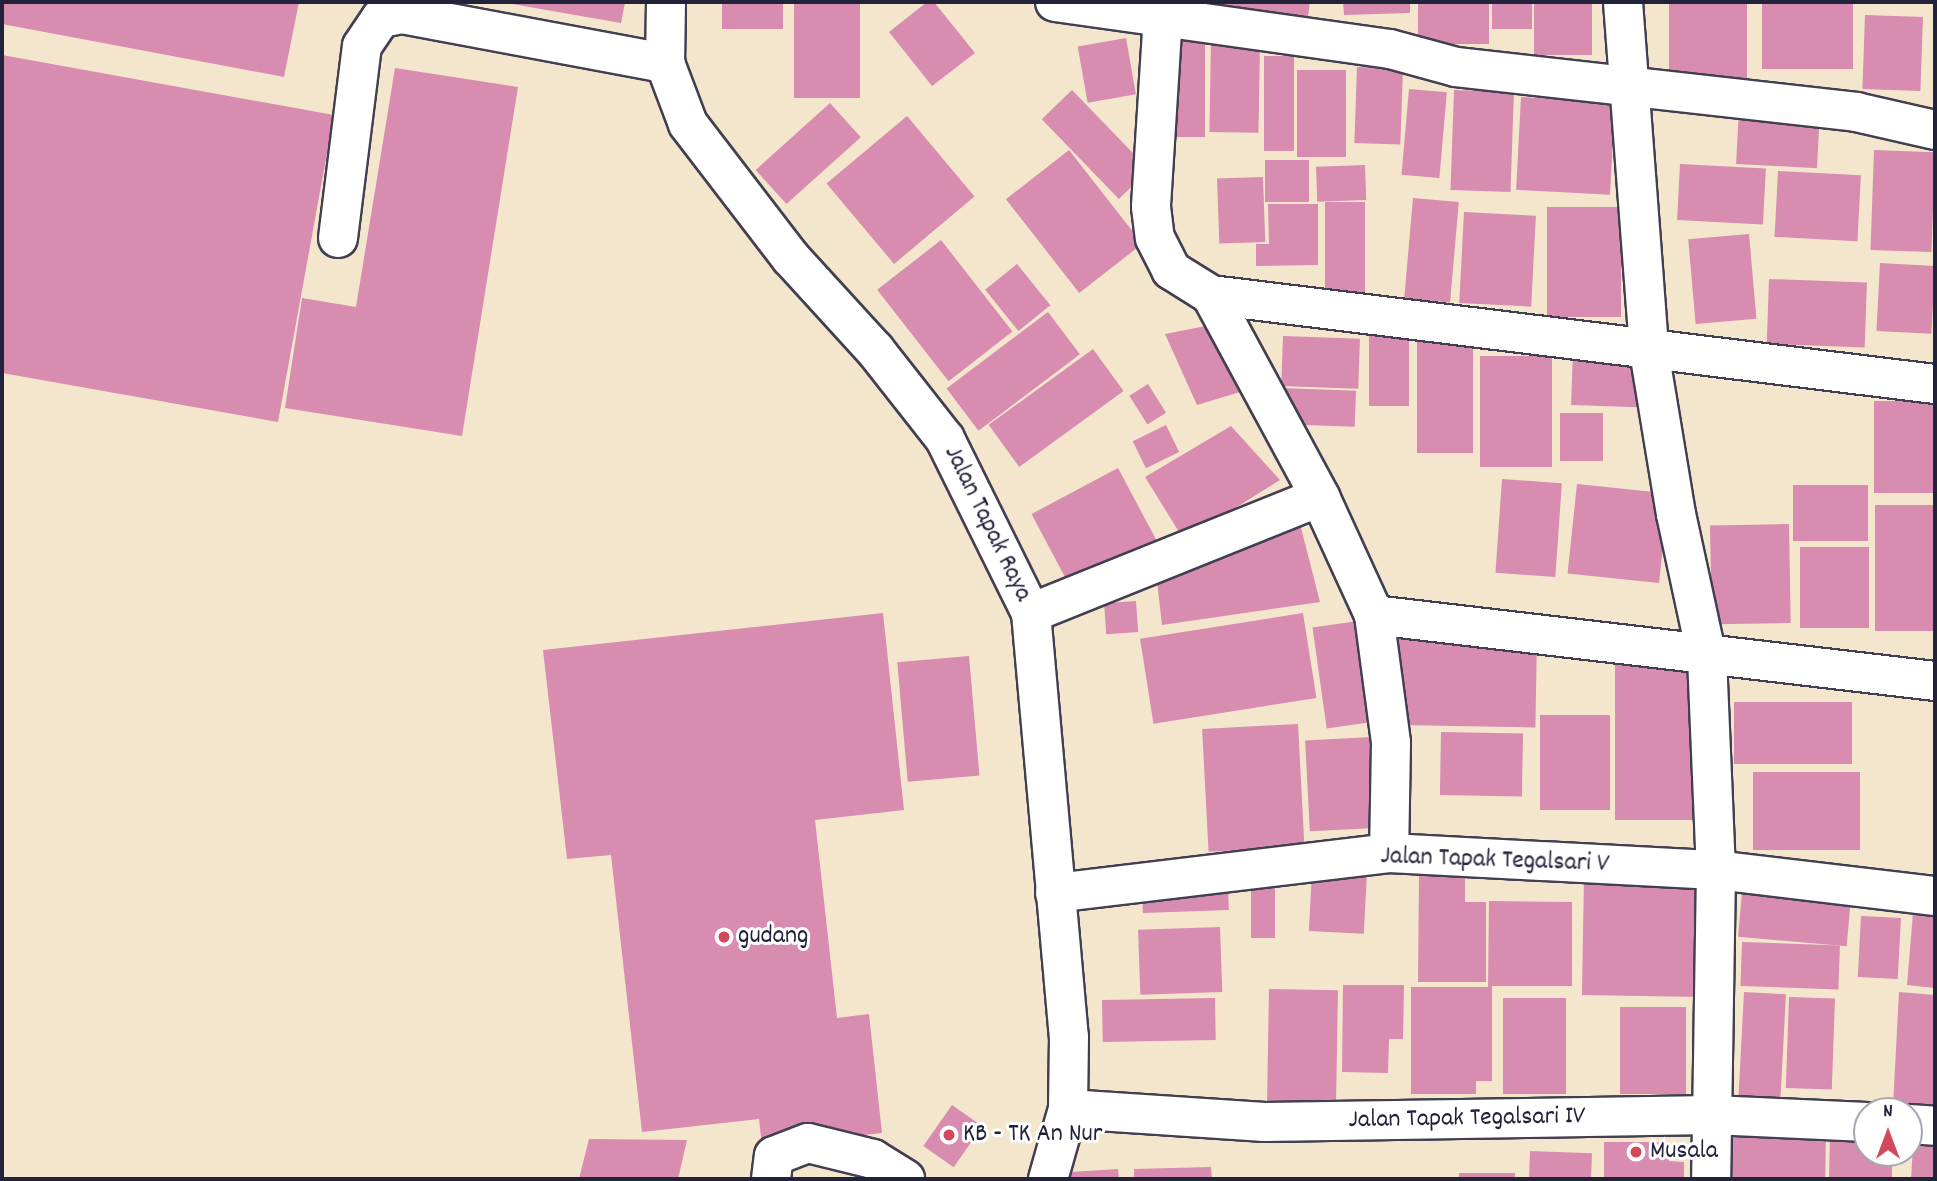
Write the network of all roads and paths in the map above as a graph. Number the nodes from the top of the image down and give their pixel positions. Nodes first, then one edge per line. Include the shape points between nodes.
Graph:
1 (666, 2) edge
2 (1055, 2) edge
3 (1623, 2) edge
4 (1163, 16) junction
5 (665, 63) junction
6 (1627, 83) junction
7 (1935, 130) edge
8 (338, 238) dead end
9 (1211, 295) junction
10 (1649, 351) junction
11 (1935, 384) edge
12 (1320, 497) junction
13 (1031, 613) junction
14 (1374, 615) junction
15 (1707, 657) junction
16 (1935, 681) edge
17 (1389, 853) junction
18 (1716, 870) junction
19 (1055, 893) junction
20 (1935, 896) edge
21 (1068, 1109) junction
22 (1712, 1115) junction
23 (1853, 1121) edge
24 (771, 1179) edge
25 (905, 1179) edge
26 (1048, 1179) edge
27 (1712, 1179) edge

1 - 5 street, Jalan Tapak Raya
2 - 4 street
3 - 6 street
4 - 6 street via 1390,50 1456,67
4 - 9 street via 1151,207 1155,237 1171,270
5 - 8 street via 402,14 381,18 362,46
5 - 13 street, Jalan Tapak Raya via 688,124 791,258 875,350 945,439
6 - 7 street via 1856,112
6 - 10 street
9 - 10 street
9 - 12 street
10 - 11 street
10 - 15 street via 1676,514
12 - 13 street
12 - 14 street
13 - 19 street, Jalan Tapak Raya
14 - 15 street via 1525,630
14 - 17 street via 1391,743
15 - 16 street
15 - 18 street
17 - 18 street, Jalan Tapak Tegalsari V
17 - 19 street, Jalan Tapak Tegalsari V
18 - 20 street, Jalan Tapak Tegalsari V
18 - 22 street
19 - 21 street, Jalan Tapak Raya via 1069,1037
21 - 22 street, Jalan Tapak Tegalsari IV via 1265,1122
21 - 26 street, Jalan Tapak Raya
22 - 23 street, Jalan Tapak Tegalsari IV
22 - 27 street
24 - 25 street via 774,1156 808,1143 873,1159

